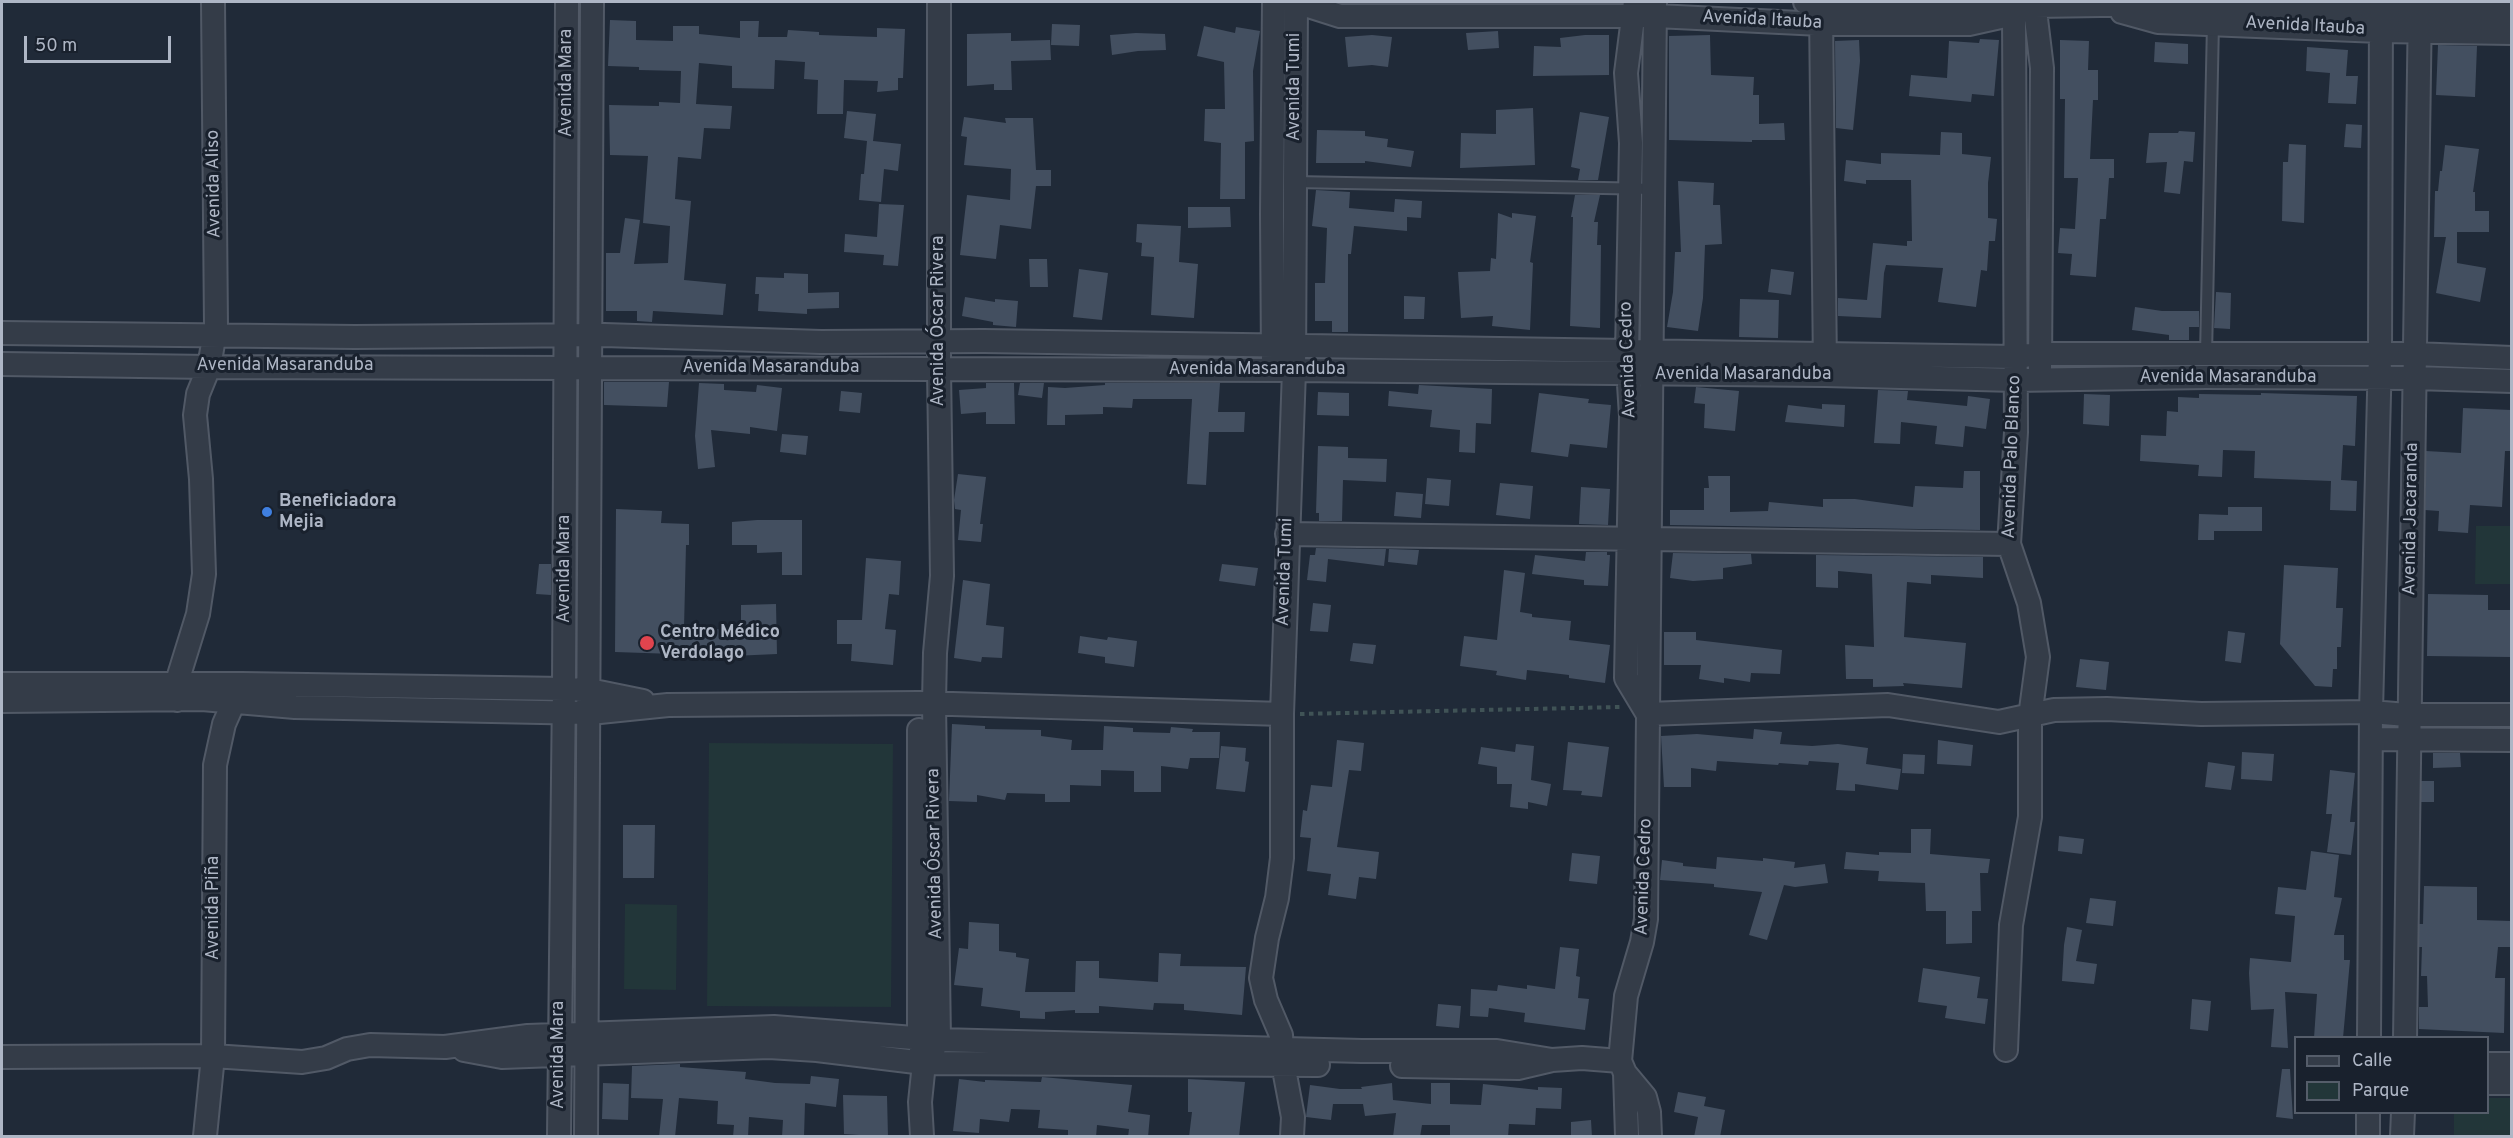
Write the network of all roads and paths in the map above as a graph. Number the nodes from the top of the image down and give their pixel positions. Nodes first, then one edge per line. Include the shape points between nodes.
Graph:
1 (213, 2) edge
2 (567, 2) edge
3 (592, 2) edge
4 (939, 2) edge
5 (1274, 2) edge
6 (1290, 2) edge
7 (1296, 2) edge
8 (2381, 5) edge
9 (2025, 6) edge
10 (1817, 8) edge
11 (1645, 9) edge
12 (2212, 9) edge
13 (2511, 13) edge
14 (2420, 14) edge
15 (2380, 31) junction
16 (2511, 33) edge
17 (1295, 182) junction
18 (1630, 189) junction
19 (1654, 189) junction
20 (2, 333) edge
21 (566, 335) junction
22 (590, 335) junction
23 (215, 336) junction
24 (939, 341) junction
25 (1284, 347) junction
26 (2039, 354) junction
27 (2206, 354) junction
28 (2415, 354) junction
29 (2015, 357) junction
30 (2511, 358) edge
31 (2, 364) edge
32 (1627, 364) junction
33 (1651, 364) junction
34 (1825, 364) junction
35 (2380, 366) junction
36 (209, 367) junction
37 (566, 367) junction
38 (590, 367) junction
39 (939, 369) junction
40 (1284, 370) junction
41 (2206, 377) junction
42 (2415, 378) junction
43 (2016, 380) junction
44 (2041, 380) junction
45 (2511, 381) edge
46 (1287, 534) junction
47 (1639, 538) junction
48 (2009, 544) junction
49 (2, 684) edge
50 (564, 689) junction
51 (589, 690) junction
52 (176, 692) junction
53 (238, 693) junction
54 (2, 701) edge
55 (927, 703) junction
56 (668, 705) junction
57 (563, 712) junction
58 (2371, 712) junction
59 (590, 713) junction
60 (1282, 714) junction
61 (1648, 714) junction
62 (2407, 715) junction
63 (2511, 715) edge
64 (2030, 717) junction
65 (2407, 738) junction
66 (2371, 739) junction
67 (2511, 740) edge
68 (2369, 1036) edge
69 (2405, 1036) edge
70 (929, 1039) junction
71 (587, 1044) junction
72 (558, 1045) junction
73 (2006, 1050) dead end
74 (213, 1056) junction
75 (1282, 1056) junction
76 (2, 1057) edge
77 (924, 1063) junction
78 (2489, 1064) edge
79 (2511, 1064) edge
80 (1623, 1067) junction
81 (2489, 1083) edge
82 (2511, 1083) edge
83 (2368, 1114) edge
84 (2403, 1114) edge
85 (205, 1137) edge
86 (559, 1137) edge
87 (586, 1137) edge
88 (922, 1137) edge
89 (1292, 1137) edge
90 (1627, 1137) edge
91 (1650, 1137) edge
92 (2368, 1137) edge
93 (2402, 1137) edge

1 - 23 street, Avenida Aliso
2 - 21 street, Avenida Mara
3 - 22 street, Avenida Mara
4 - 24 street, Avenida Óscar Rivera
5 - 25 street, Avenida Tumi via 1272,214
6 - 7 street, Avenida Itauba
7 - 11 street, Avenida Itauba via 1340,16
7 - 17 street, Avenida Tumi
8 - 12 street, Avenida Itauba
8 - 14 street, Avenida Itauba
8 - 15 street, Avenida Jacaranda
9 - 10 street, Avenida Itauba via 1969,24
9 - 12 street, Avenida Itauba
9 - 26 street, Avenida Palo Blanco via 2042,68
9 - 29 street, Avenida Palo Blanco
10 - 11 street, Avenida Itauba
10 - 34 street
11 - 18 street, Avenida Cedro via 1626,74
11 - 19 street, Avenida Cedro
12 - 15 street, Avenida Itauba
12 - 27 lane
13 - 14 street, Avenida Itauba
14 - 15 street, Avenida Itauba
14 - 16 street, Avenida Itauba
14 - 28 street, Avenida Jacaranda
15 - 35 street, Avenida Jacaranda
17 - 18 lane
17 - 25 street, Avenida Tumi
18 - 19 lane
18 - 32 street, Avenida Cedro
19 - 33 street, Avenida Cedro
20 - 23 street
21 - 22 street
21 - 23 street
21 - 37 street, Avenida Mara
22 - 24 street via 821,342
22 - 38 street, Avenida Mara
23 - 36 street, Avenida Aliso
24 - 25 street
24 - 39 street, Avenida Óscar Rivera
25 - 32 street
25 - 40 street, Avenida Tumi
26 - 27 street
26 - 29 street
26 - 44 street, Avenida Palo Blanco
27 - 35 street
27 - 41 lane
28 - 30 street
28 - 35 street
28 - 42 street, Avenida Jacaranda
29 - 34 street
29 - 43 street, Avenida Palo Blanco
31 - 36 street, Avenida Masaranduba
32 - 33 street, Avenida Masaranduba
32 - 40 street, Avenida Masaranduba
32 - 47 street, Avenida Cedro
33 - 34 street, Avenida Masaranduba
33 - 47 street, Avenida Cedro
34 - 43 street, Avenida Masaranduba
35 - 41 street, Avenida Masaranduba
35 - 42 street, Avenida Masaranduba
35 - 58 street, Avenida Jacaranda
36 - 37 street, Avenida Masaranduba
36 - 52 street, Avenida Aliso via 195,415 204,574 198,614
37 - 38 street, Avenida Masaranduba
37 - 50 street, Avenida Mara
38 - 39 street, Avenida Masaranduba
38 - 51 street, Avenida Mara
39 - 40 street, Avenida Masaranduba
39 - 55 street, Avenida Óscar Rivera via 942,576 936,641 925,670
40 - 46 street, Avenida Tumi
41 - 44 street, Avenida Masaranduba
42 - 45 street, Avenida Masaranduba
42 - 62 street, Avenida Jacaranda
43 - 44 street, Avenida Masaranduba
43 - 48 street, Avenida Palo Blanco
46 - 47 street
46 - 60 street, Avenida Tumi
47 - 48 street
47 - 61 street, Avenida Cedro via 1626,678
48 - 64 street, Avenida Palo Blanco via 2029,603 2037,657
49 - 52 street
50 - 51 street
50 - 53 street
50 - 57 street, Avenida Mara
51 - 56 street
51 - 59 street, Avenida Mara
52 - 53 street
52 - 54 street
53 - 57 street via 294,707
53 - 74 street, Avenida Piña via 224,724 215,765
55 - 56 street
55 - 60 street
55 - 70 street, Avenida Óscar Rivera
56 - 59 street
57 - 59 street
57 - 72 street, Avenida Mara
58 - 62 street
58 - 64 street via 2201,714 2108,709 2054,710
58 - 66 street, Avenida Jacaranda
59 - 71 street, Avenida Mara
60 - 61 path via 1638,707
60 - 75 street, Avenida Tumi via 1282,858 1261,978 1281,1035
61 - 64 street via 1888,705 1999,722
61 - 80 street, Avenida Cedro via 1647,919 1626,996
62 - 63 street
62 - 65 street, Avenida Jacaranda
64 - 73 street, Avenida Palo Blanco via 2030,817 2011,925
65 - 66 street
65 - 67 street
65 - 69 street, Avenida Jacaranda
66 - 68 street, Avenida Jacaranda
70 - 71 street via 774,1027
70 - 75 street
70 - 77 street
71 - 72 street
71 - 77 street via 770,1047
71 - 87 street, Avenida Mara
72 - 74 street via 492,1040 445,1047 370,1046 302,1062
72 - 86 street, Avenida Mara
74 - 76 street
74 - 85 street, Avenida Piña
75 - 77 street
75 - 80 street via 1497,1051 1552,1060 1582,1058
75 - 89 street, Avenida Tumi via 1291,1098
77 - 88 street
78 - 79 street
80 - 90 street, Avenida Cedro
80 - 91 street via 1645,1097
81 - 82 street
83 - 92 street
84 - 93 street

